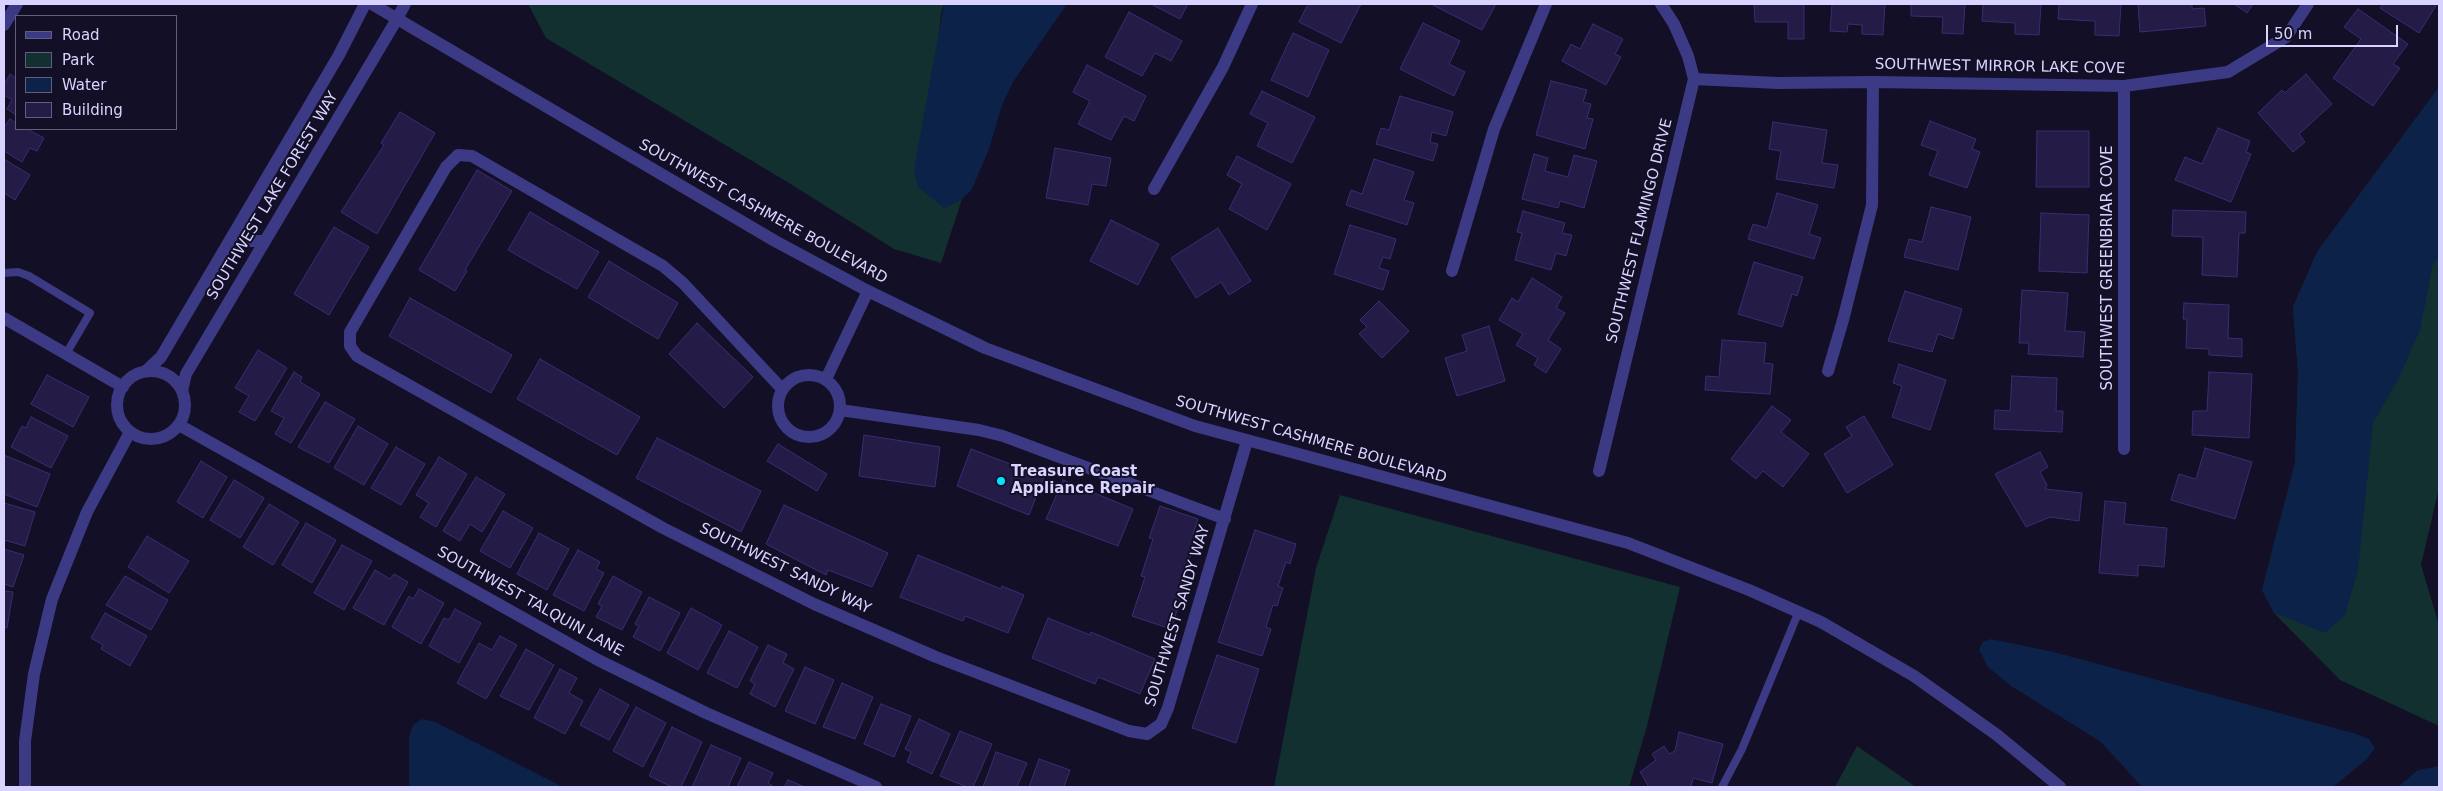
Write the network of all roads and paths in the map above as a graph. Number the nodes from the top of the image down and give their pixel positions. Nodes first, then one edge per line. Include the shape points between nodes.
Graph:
1 (18, 4) edge
2 (365, 4) edge
3 (372, 4) edge
4 (405, 4) edge
5 (1252, 4) edge
6 (1546, 4) edge
7 (1661, 4) edge
8 (2308, 4) edge
9 (397, 18) junction
10 (4, 25) edge
11 (1694, 79) junction
12 (1872, 82) junction
13 (2124, 86) junction
14 (1154, 188) dead end
15 (235, 231) junction
16 (265, 241) junction
17 (1452, 271) dead end
18 (4, 273) edge
19 (868, 291) junction
20 (4, 318) edge
21 (66, 354) junction
22 (146, 371) junction
23 (1828, 371) dead end
24 (826, 379) junction
25 (123, 387) junction
26 (782, 389) junction
27 (182, 391) junction
28 (840, 410) junction
29 (179, 425) junction
30 (130, 432) junction
31 (1247, 442) junction
32 (2124, 449) dead end
33 (1599, 471) dead end
34 (1225, 519) junction
35 (1798, 611) junction
36 (26, 787) edge
37 (876, 787) edge
38 (1722, 787) edge
39 (2060, 787) edge

1 - 10 street
2 - 15 street, SOUTHWEST LAKE FOREST WAY
3 - 9 street, SOUTHWEST CASHMERE BOULEVARD
4 - 9 street, SOUTHWEST LAKE FOREST WAY
5 - 14 street via 1223,67
6 - 17 street via 1494,129
7 - 11 street, SOUTHWEST FLAMINGO DRIVE via 1674,24
8 - 13 street, SOUTHWEST MIRROR LAKE COVE via 2286,37 2228,72
9 - 16 street, SOUTHWEST LAKE FOREST WAY
9 - 19 street, SOUTHWEST CASHMERE BOULEVARD via 775,241
11 - 12 street, SOUTHWEST MIRROR LAKE COVE via 1778,83
11 - 33 street, SOUTHWEST FLAMINGO DRIVE
12 - 13 street, SOUTHWEST MIRROR LAKE COVE
12 - 23 street via 1872,204
13 - 32 street, SOUTHWEST GREENBRIAR COVE
15 - 16 street via 247,241
15 - 22 street, SOUTHWEST LAKE FOREST WAY via 161,357
16 - 27 street, SOUTHWEST LAKE FOREST WAY via 186,374
18 - 21 lane via 18,272 29,276 90,313
19 - 24 street
19 - 31 street, SOUTHWEST CASHMERE BOULEVARD via 985,348 1195,426
20 - 21 street
21 - 25 street
22 - 25 street via 135,375
22 - 27 street via 166,374
24 - 26 street via 804,375 794,378
24 - 28 street via 839,396
25 - 30 street via 117,405 119,417
26 - 28 street via 777,407 780,418 798,436 818,436 828,431
26 - 34 street, SOUTHWEST SANDY WAY via 684,283 663,266 472,156 458,156 446,167 350,332 350,346 358,356 663,528 814,604 946,660 1147,734 1161,724 1168,708
27 - 29 street via 186,403
28 - 34 street via 1003,436
29 - 30 street via 160,439 140,438
29 - 37 street, SOUTHWEST TALQUIN LANE via 598,660 706,713
30 - 36 street via 86,512 52,600 34,674 26,741
31 - 34 street, SOUTHWEST SANDY WAY
31 - 35 street, SOUTHWEST CASHMERE BOULEVARD via 1628,543
35 - 38 lane via 1742,749
35 - 39 street, SOUTHWEST CASHMERE BOULEVARD via 1914,676 1997,735

